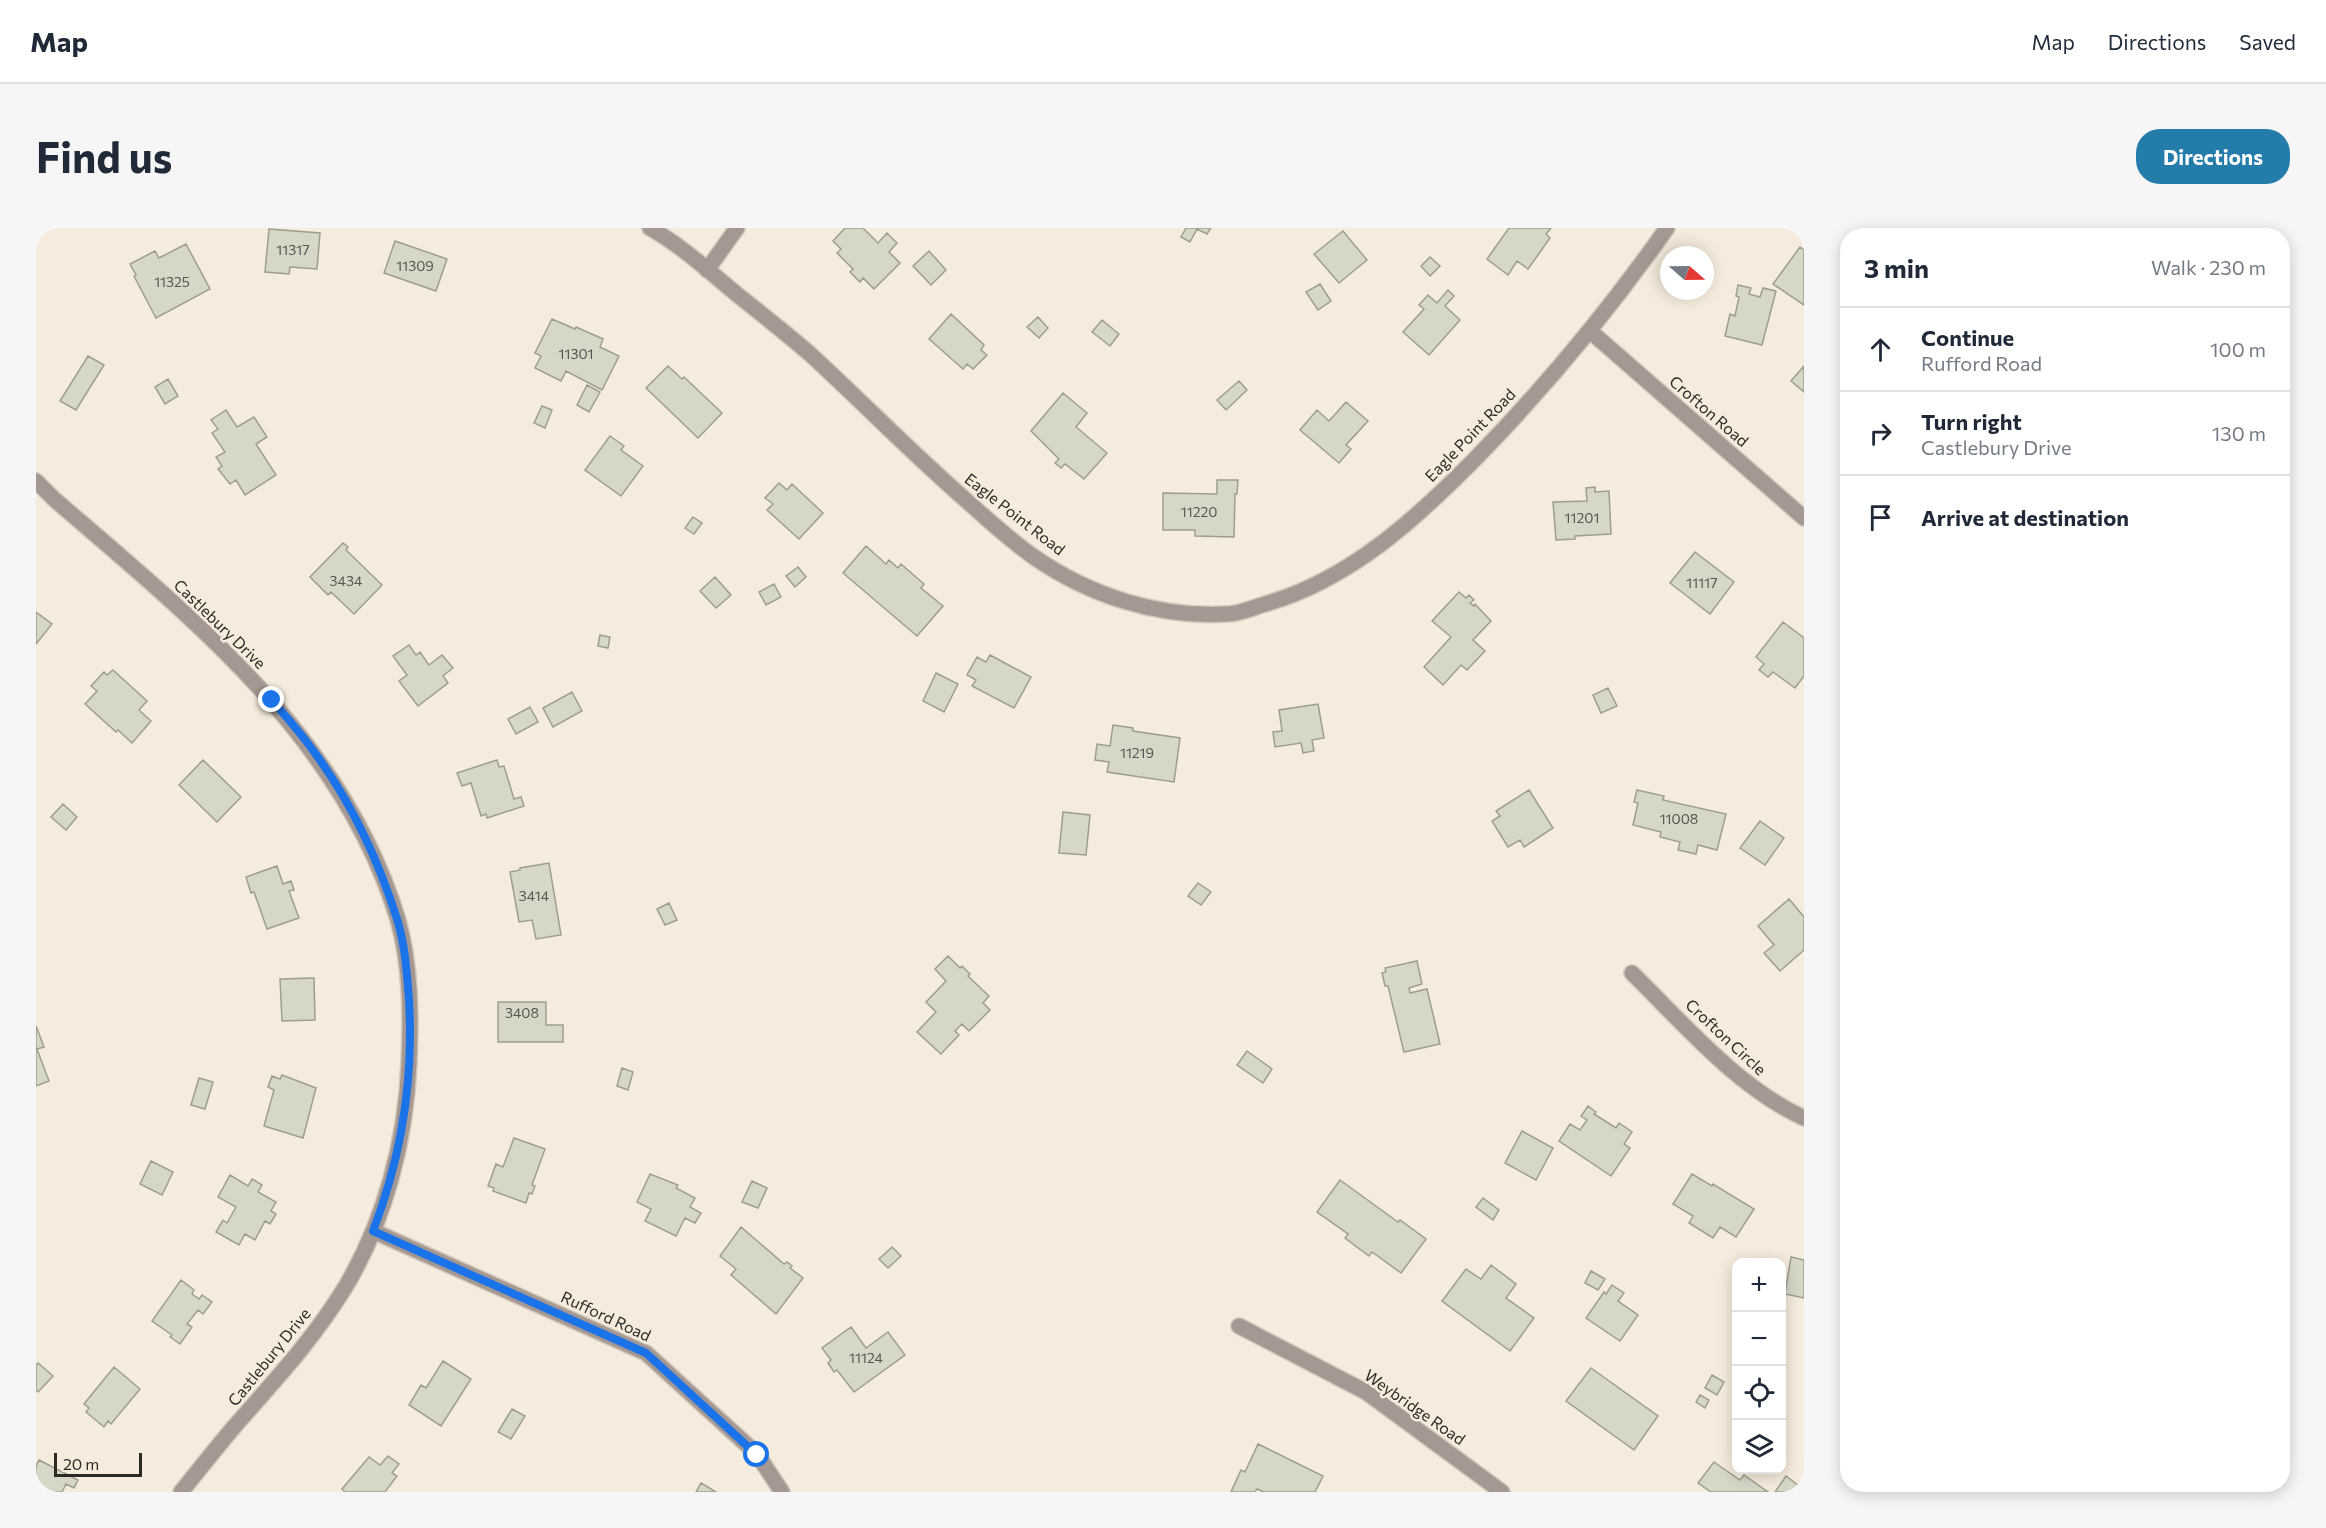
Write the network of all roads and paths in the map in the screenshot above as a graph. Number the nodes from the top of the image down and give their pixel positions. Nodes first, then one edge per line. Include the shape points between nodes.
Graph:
1 (650, 228) edge
2 (737, 228) edge
3 (1667, 228) edge
4 (708, 270) junction
5 (1590, 331) junction
6 (36, 481) edge
7 (1804, 518) edge
8 (1632, 973) dead end
9 (1804, 1118) edge
10 (373, 1231) junction
11 (1239, 1326) dead end
12 (181, 1492) edge
13 (782, 1492) edge
14 (1502, 1492) edge

1 - 4 street, Eagle Point Road
2 - 4 street
3 - 5 street, Eagle Point Road
4 - 5 street, Eagle Point Road via 808,352 958,494 1033,556 1074,581 1118,599 1202,614 1231,614 1282,600 1331,578 1376,549 1445,489 1509,424
5 - 7 street, Crofton Road
6 - 10 street, Castlebury Drive via 176,604 272,700 312,750 347,804 376,861 398,921 406,958 411,1022 399,1148
8 - 9 street, Crofton Circle via 1743,1080
10 - 12 street, Castlebury Drive via 347,1284 308,1343
10 - 13 street, Rufford Road via 646,1353 757,1455
11 - 14 street, Weybridge Road via 1366,1392

